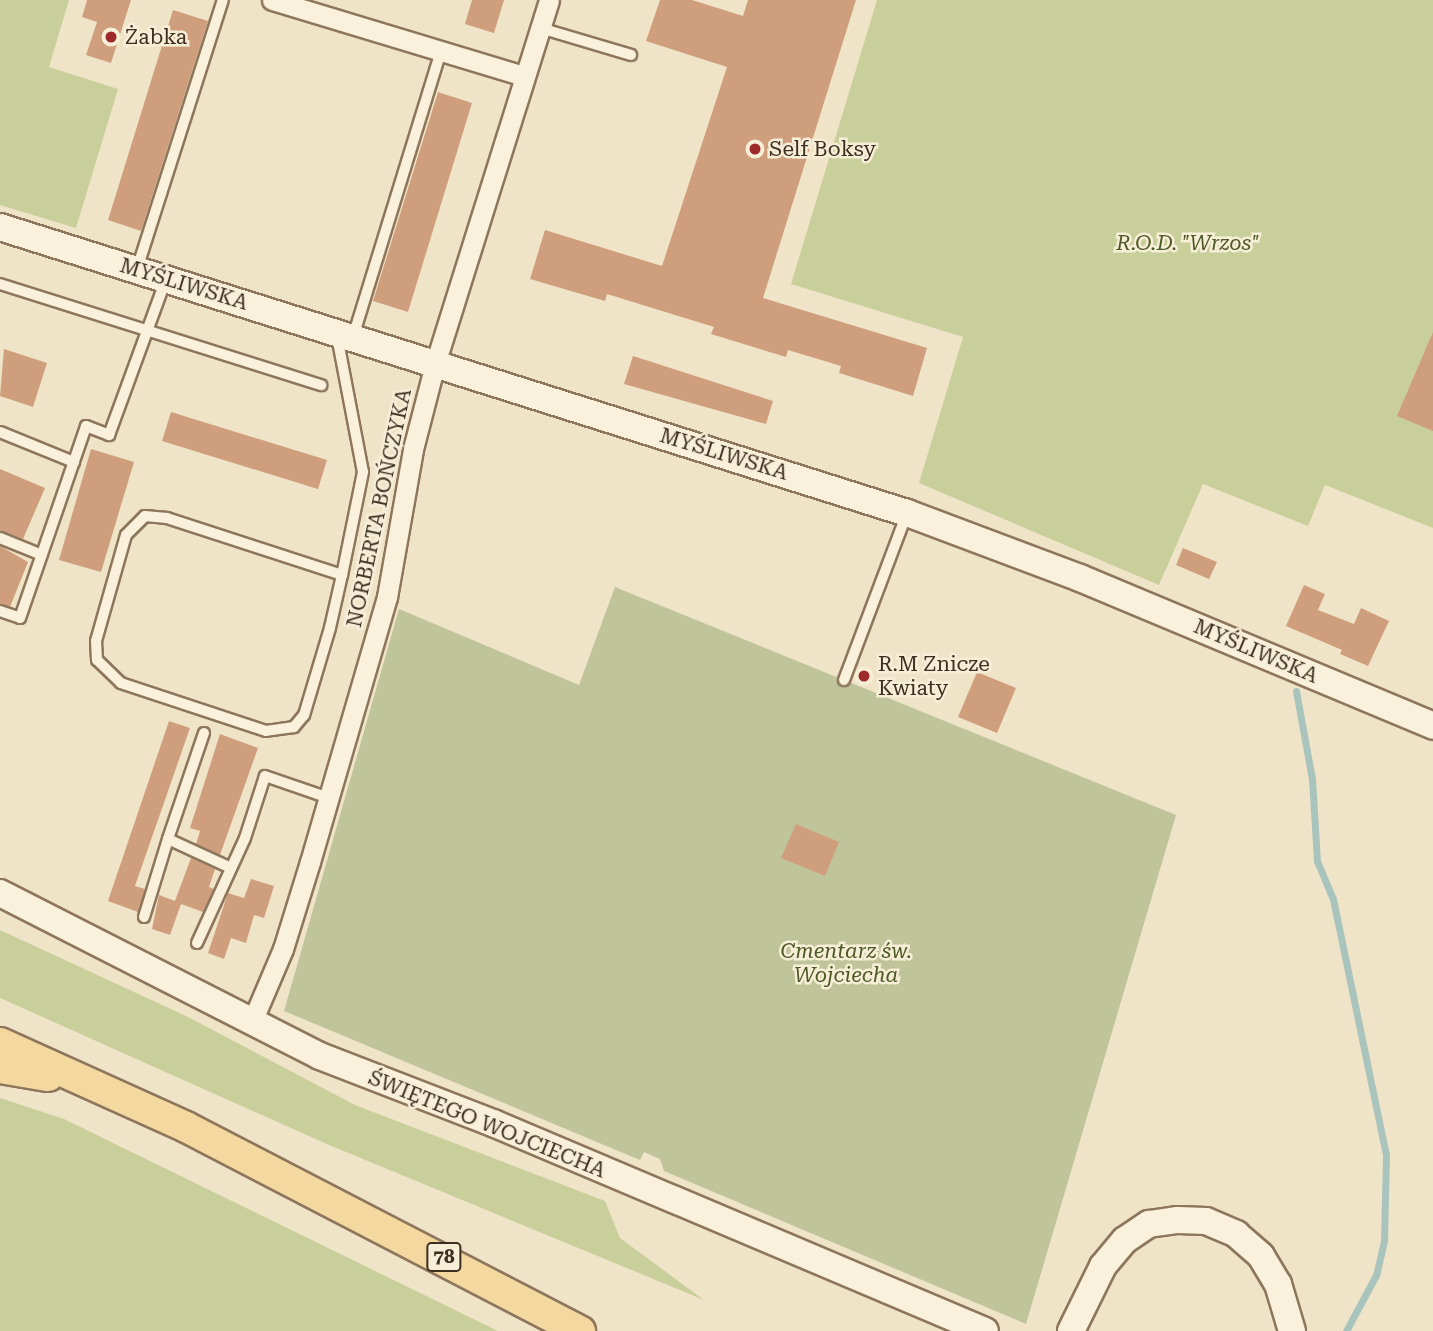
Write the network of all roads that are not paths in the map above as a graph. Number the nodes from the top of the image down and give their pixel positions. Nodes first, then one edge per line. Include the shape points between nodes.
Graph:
1 (223, 0) edge
2 (272, 0) edge
3 (549, 0) edge
4 (540, 28) junction
5 (441, 51) junction
6 (631, 55) dead end
7 (524, 76) junction
8 (0, 227) edge
9 (137, 270) junction
10 (166, 278) junction
11 (0, 284) edge
12 (149, 331) junction
13 (345, 334) junction
14 (435, 364) junction
15 (321, 385) dead end
16 (0, 432) edge
17 (74, 462) junction
18 (907, 513) junction
19 (0, 538) edge
20 (41, 555) junction
21 (342, 575) junction
22 (0, 611) edge
23 (844, 680) dead end
24 (1433, 726) edge
25 (204, 733) dead end
26 (329, 797) junction
27 (168, 839) junction
28 (231, 868) junction
29 (0, 893) edge
30 (144, 917) dead end
31 (197, 943) dead end
32 (251, 1024) junction
33 (0, 1043) edge
34 (0, 1068) edge
35 (89, 1083) junction
36 (580, 1331) edge
37 (985, 1331) edge
38 (1071, 1331) edge
39 (1292, 1331) edge

1 - 9 lane
2 - 5 street
3 - 4 street, NORBERTA BOŃCZYKA
4 - 6 lane
4 - 7 street, NORBERTA BOŃCZYKA
5 - 7 street
5 - 13 lane
7 - 14 street, NORBERTA BOŃCZYKA
8 - 9 street, MYŚLIWSKA
9 - 10 street, MYŚLIWSKA
10 - 12 lane
10 - 13 street, MYŚLIWSKA
11 - 12 lane
12 - 15 lane
12 - 17 lane via 109,435 86,426
13 - 14 street, MYŚLIWSKA
13 - 21 lane via 352,435 363,472
14 - 18 street, MYŚLIWSKA
14 - 26 street, NORBERTA BOŃCZYKA via 413,449 387,597
16 - 17 lane
17 - 20 lane
18 - 23 lane
18 - 24 street, MYŚLIWSKA via 1080,578
19 - 20 lane
20 - 22 lane via 20,618
21 - 21 lane via 311,702 294,727 266,730 121,683 97,660 96,641 126,535 145,516 167,518
25 - 27 lane
26 - 28 lane via 265,776
26 - 32 street, NORBERTA BOŃCZYKA via 283,949
27 - 28 lane
27 - 30 lane
28 - 31 lane
29 - 32 street, ŚWIĘTEGO WOJCIECHA
32 - 37 street, ŚWIĘTEGO WOJCIECHA
33 - 35 main road, 78
34 - 35 main road
35 - 36 main road, 78 via 306,1187
38 - 39 street via 1102,1266 1125,1240 1149,1224 1178,1220 1206,1221 1236,1234 1261,1256 1278,1284

